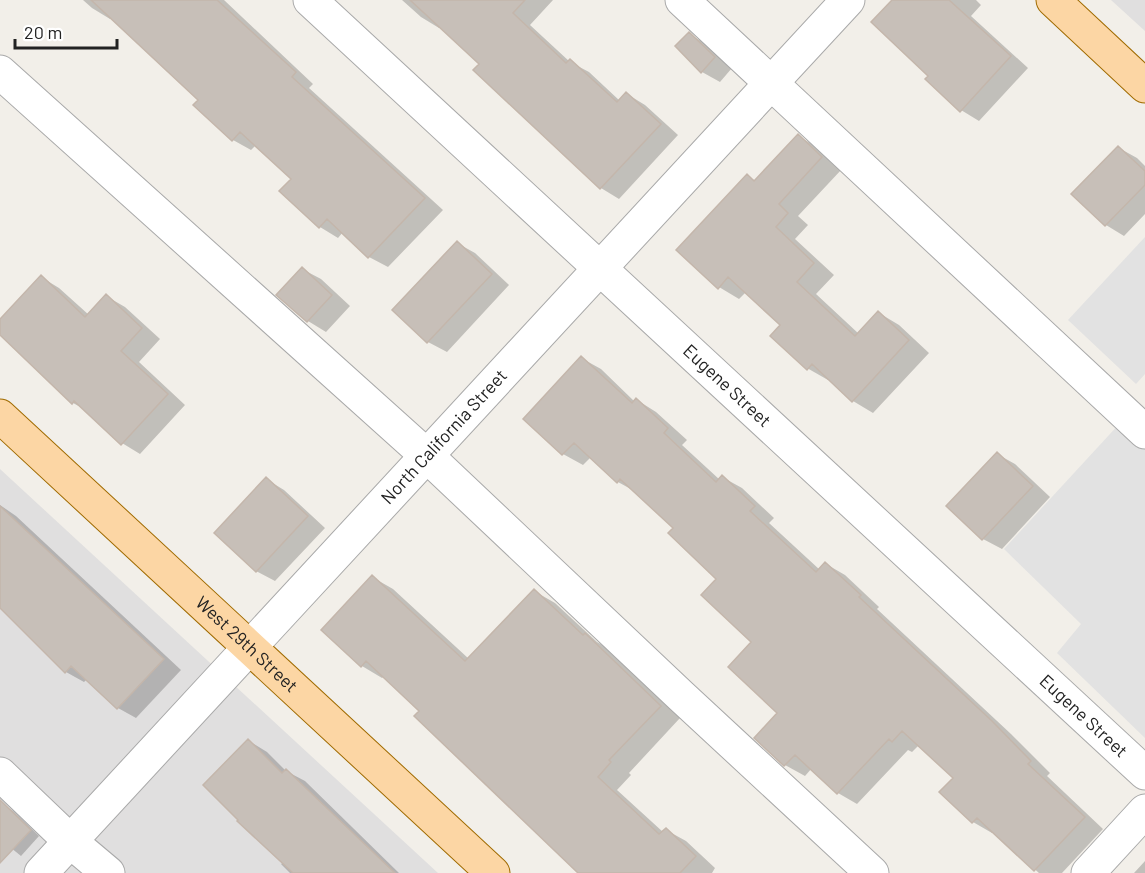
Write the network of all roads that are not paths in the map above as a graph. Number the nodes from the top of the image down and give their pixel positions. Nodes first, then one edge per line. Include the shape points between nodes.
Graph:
1 (309, 0) edge
2 (682, 0) edge
3 (848, 0) edge
4 (1053, 0) edge
5 (0, 72) edge
6 (772, 82) junction
7 (1145, 86) edge
8 (598, 268) junction
9 (0, 416) edge
10 (1145, 432) edge
11 (426, 455) junction
12 (249, 646) junction
13 (1145, 773) edge
14 (0, 774) edge
15 (1145, 811) edge
16 (70, 841) junction
17 (41, 873) edge
18 (108, 873) edge
19 (493, 873) edge
20 (872, 873) edge
21 (1088, 873) edge

1 - 8 street, Eugene Street
2 - 6 street
3 - 6 street, North California Street
4 - 7 main road
5 - 11 street
6 - 8 street, North California Street
6 - 10 street
8 - 11 street, North California Street
8 - 13 street, Eugene Street
9 - 12 main road, West 29th Street
11 - 12 street, North California Street
11 - 20 street
12 - 16 street, North California Street
12 - 19 main road, West 29th Street
14 - 16 street
15 - 21 street
16 - 17 street, North California Street
16 - 18 street

